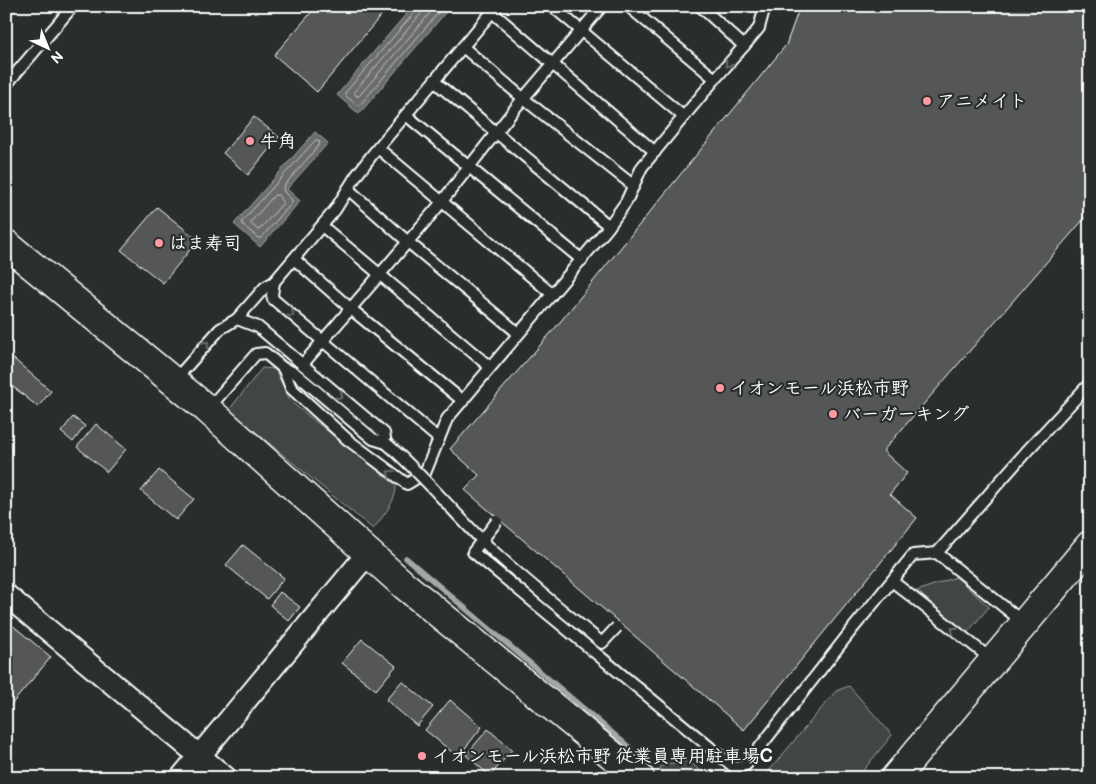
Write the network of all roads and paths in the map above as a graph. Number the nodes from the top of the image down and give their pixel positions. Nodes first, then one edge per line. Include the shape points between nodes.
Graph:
1 (9, 6) edge
2 (73, 6) edge
3 (552, 6) edge
4 (602, 6) edge
5 (628, 6) edge
6 (700, 6) edge
7 (765, 6) edge
8 (494, 9) edge
9 (6, 10) edge
10 (581, 31) junction
11 (744, 46) junction
12 (462, 47) junction
13 (553, 64) junction
14 (715, 79) junction
15 (434, 81) junction
16 (6, 85) edge
17 (524, 99) junction
18 (406, 115) junction
19 (684, 117) junction
20 (496, 133) junction
21 (378, 148) junction
22 (655, 152) junction
23 (469, 167) junction
24 (634, 186) junction
25 (348, 189) junction
26 (442, 201) junction
27 (322, 226) junction
28 (609, 226) junction
29 (408, 242) junction
30 (6, 244) edge
31 (294, 259) junction
32 (582, 260) junction
33 (380, 274) junction
34 (274, 282) junction
35 (552, 294) junction
36 (351, 308) junction
37 (237, 319) junction
38 (518, 333) junction
39 (322, 341) junction
40 (303, 364) junction
41 (490, 367) junction
42 (283, 368) junction
43 (174, 381) junction
44 (1090, 383) edge
45 (462, 400) junction
46 (207, 409) junction
47 (439, 439) junction
48 (386, 442) junction
49 (497, 521) dead end
50 (1090, 545) edge
51 (368, 553) junction
52 (937, 553) junction
53 (892, 581) junction
54 (6, 595) edge
55 (1024, 623) junction
56 (617, 627) dead end
57 (992, 660) junction
58 (199, 756) junction
59 (181, 778) edge
60 (226, 778) edge
61 (640, 778) edge
62 (895, 778) edge

1 - 9 lane
2 - 16 lane
3 - 10 lane
4 - 10 lane
5 - 14 lane
6 - 11 lane
7 - 11 lane via 756,33
8 - 12 lane
8 - 13 lane
10 - 13 lane
10 - 19 lane
11 -> 14 lane
12 - 15 lane
12 - 17 lane
13 - 17 lane
13 - 22 lane
14 - 19 lane
15 - 18 lane
15 - 20 lane
17 - 20 lane
17 - 24 lane
18 - 21 lane
18 - 23 lane
19 - 22 lane
20 - 23 lane
20 - 28 lane
21 - 25 lane
21 - 26 lane
22 - 24 lane via 642,167
23 - 26 lane
23 - 32 lane
24 - 28 lane
25 - 27 lane
25 - 29 lane
26 - 29 lane
26 - 35 lane
27 - 31 lane
27 - 33 lane
28 - 32 lane
29 - 33 lane
29 - 38 lane
30 - 43 street
31 - 34 lane
31 - 36 lane
32 - 35 lane
33 - 36 lane
33 - 41 lane
34 - 37 lane via 265,287
34 -> 39 lane via 273,299
35 - 38 lane
36 - 39 lane
36 - 45 lane
37 - 40 lane via 258,327
43 -> 37 lane via 220,329
38 - 41 lane
39 - 40 lane
39 - 47 lane
40 -> 48 lane via 384,433
41 - 45 lane
42 - 46 lane via 265,353 256,354
47 -> 42 lane via 425,474 407,484 348,440 291,388
42 - 48 lane via 295,373 374,439
43 - 46 street
44 - 52 lane
45 - 47 lane via 447,419
46 - 51 street
48 - 56 lane, bridge via 492,550 602,643
49 - 53 lane, bridge via 473,552 735,768 746,764
50 - 55 street
51 - 58 street
51 - 61 street
52 - 53 lane via 913,555
52 - 55 lane
57 -> 53 lane
54 - 58 street
55 - 57 street
57 - 62 street
58 - 59 street
58 - 60 street

